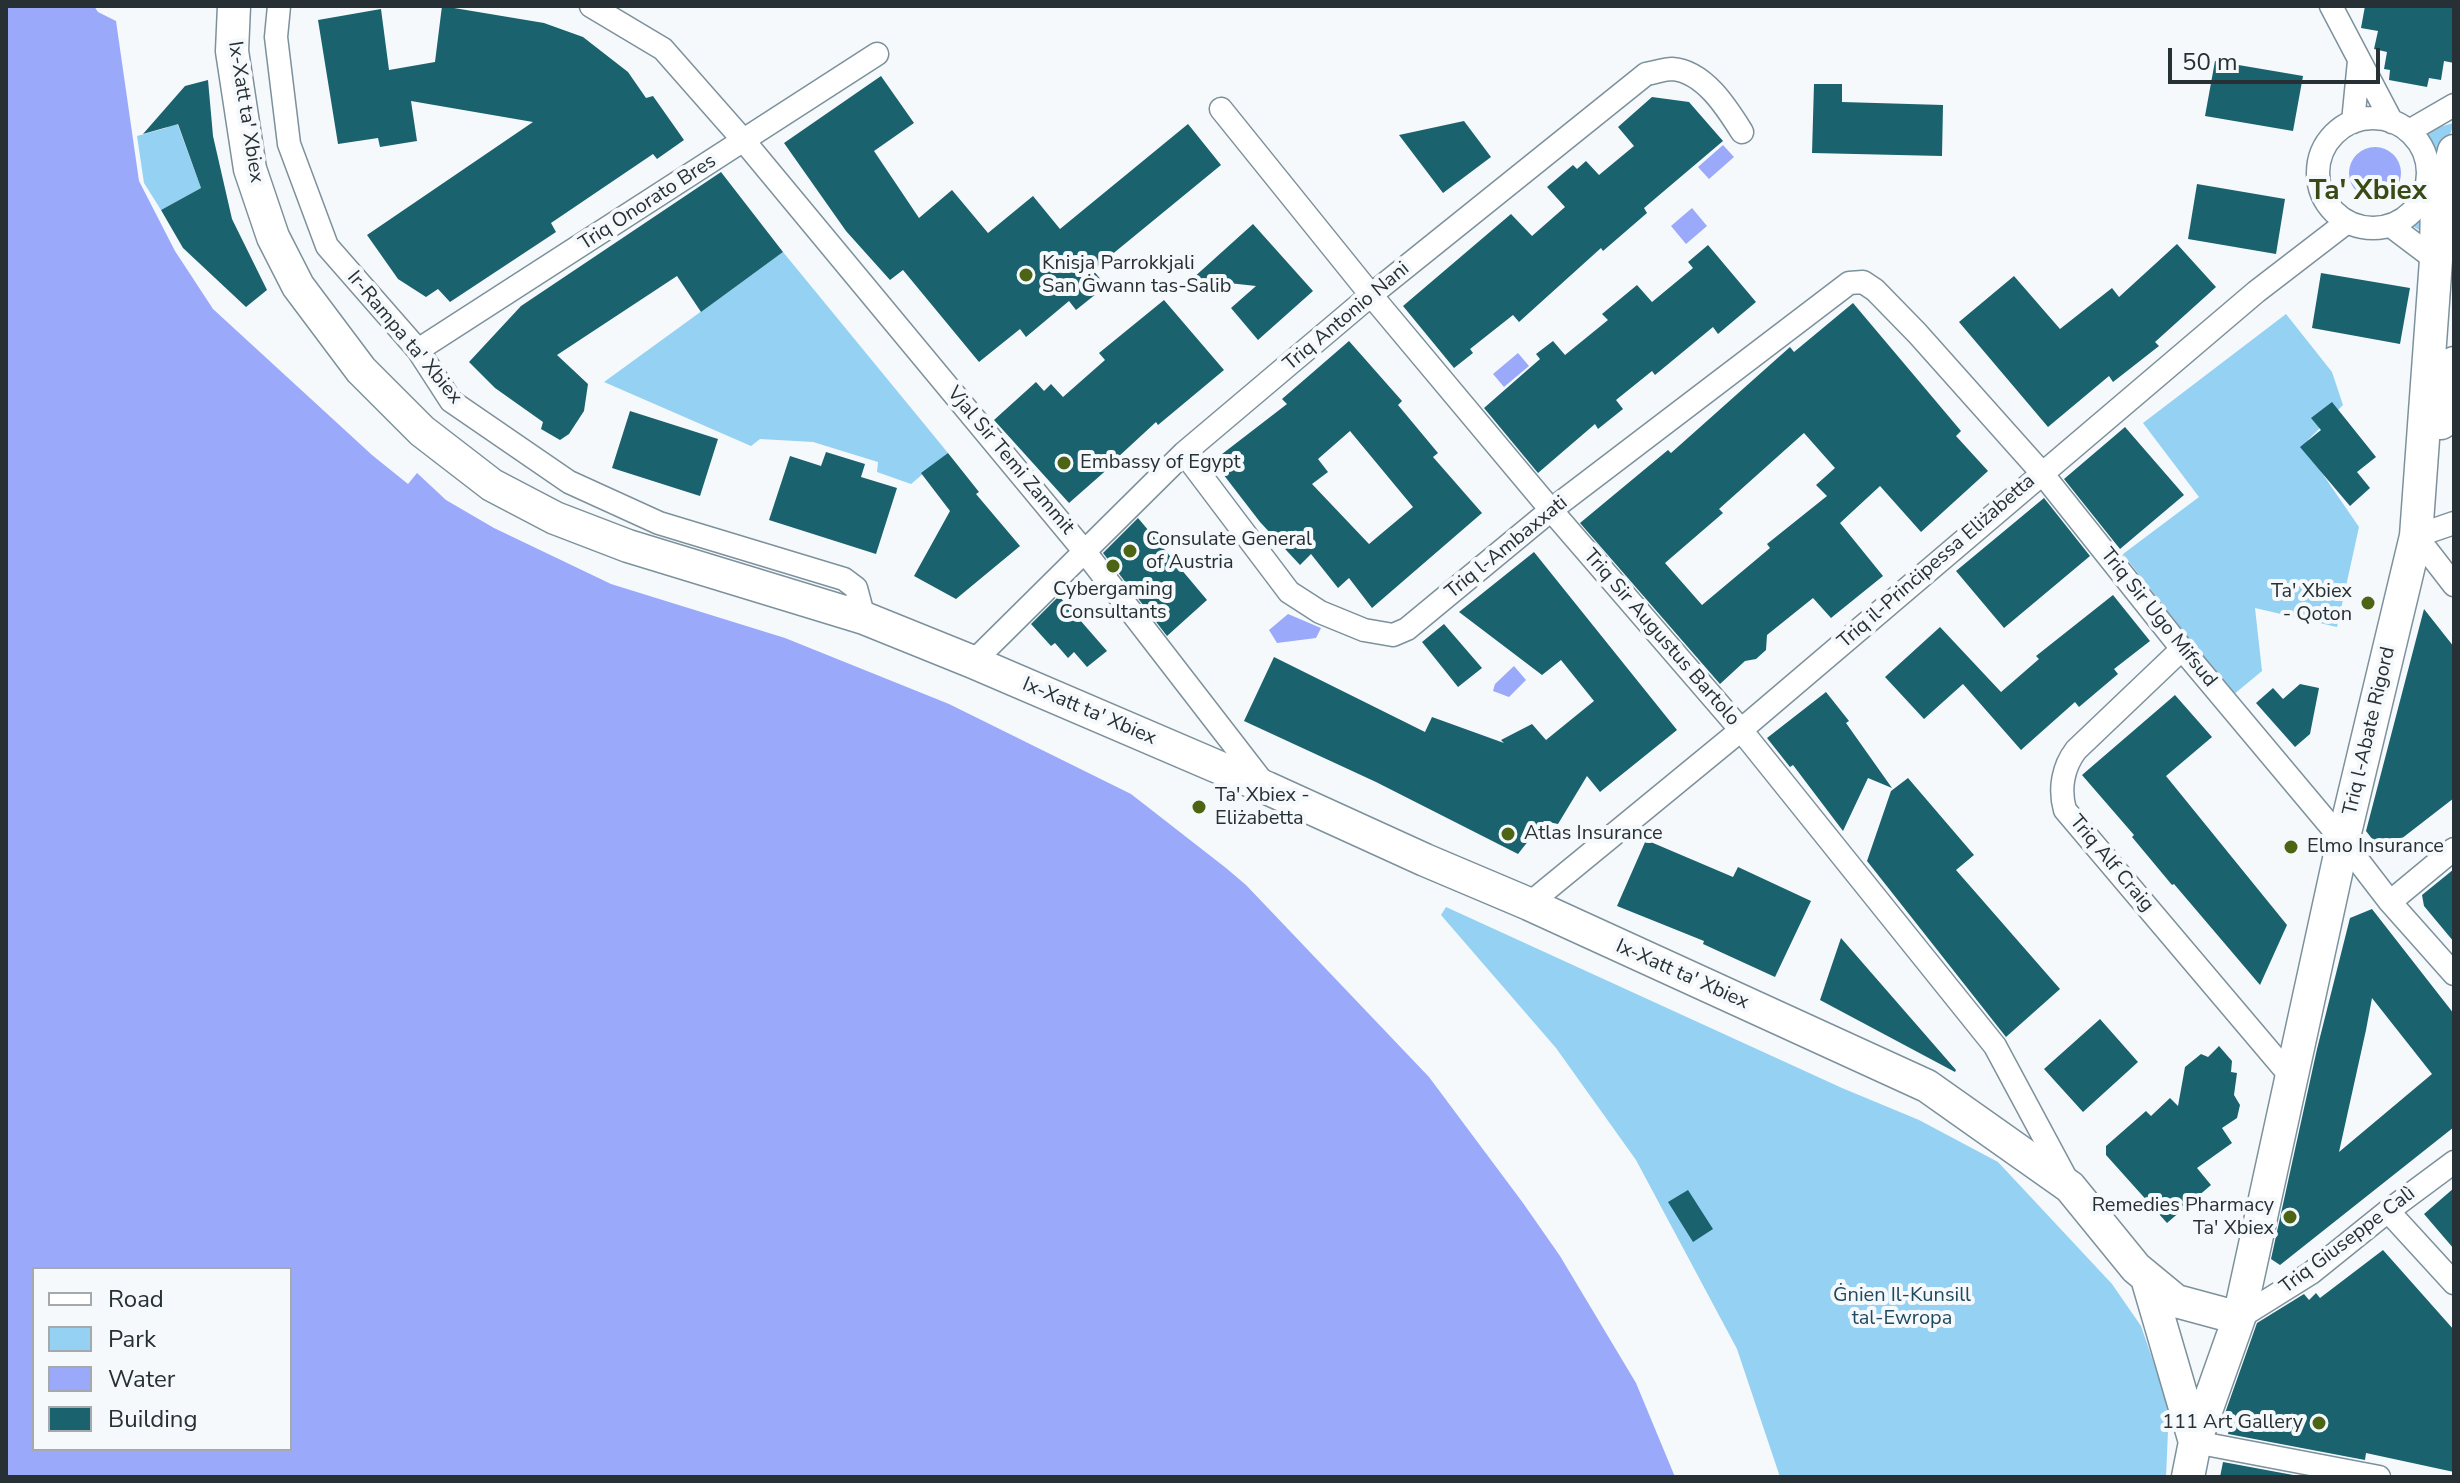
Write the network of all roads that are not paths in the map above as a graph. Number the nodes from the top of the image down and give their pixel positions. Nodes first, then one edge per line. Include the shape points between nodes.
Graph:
1 (234, 6) edge
2 (279, 6) edge
3 (591, 6) edge
4 (2331, 6) edge
5 (877, 54) dead end
6 (2359, 61) junction
7 (2454, 105) edge
8 (1221, 109) dead end
9 (2353, 122) junction
10 (2400, 127) junction
11 (1742, 132) dead end
12 (744, 141) junction
13 (2454, 151) edge
14 (2347, 222) junction
15 (2391, 226) junction
16 (2436, 260) junction
17 (1849, 283) joint
18 (1371, 295) junction
19 (418, 350) junction
20 (2454, 363) edge
21 (1184, 453) junction
22 (2041, 472) junction
23 (1551, 510) junction
24 (2454, 523) edge
25 (2416, 536) junction
26 (1085, 552) junction
27 (2454, 585) edge
28 (864, 618) junction
29 (2182, 649) junction
30 (973, 662) junction
31 (1741, 730) junction
32 (1267, 788) junction
33 (2343, 841) junction
34 (2454, 849) edge
35 (2390, 902) junction
36 (1529, 904) junction
37 (2454, 974) edge
38 (2292, 1078) junction
39 (2454, 1162) edge
40 (2070, 1187) junction
41 (2388, 1211) junction
42 (2147, 1278) junction
43 (2454, 1283) edge
44 (2239, 1318) junction
45 (2195, 1442) junction
46 (2188, 1477) edge
47 (2379, 1477) edge

1 - 28 main road, Ix-Xatt ta' Xbiex via 232,51 250,169 273,237 298,286 361,370 422,431 492,485 555,518 628,546
2 - 19 street, Ir-Rampa ta' Xbiex via 276,37 289,144 327,246
3 - 12 street, Vjal Sir Temi Zammit via 663,49
4 - 6 street
5 - 12 street, Triq Onorato Bres
6 - 9 street
6 - 10 street
7 - 10 street
8 - 18 street, Triq Sir Augustus Bartolo
9 - 10 street via 2380,119
9 - 14 street via 2326,146 2319,162 2323,197
10 - 15 street via 2420,144 2429,176 2418,206
11 - 18 street, Triq Antonio Nani via 1722,102 1691,73 1671,69 1646,74
12 - 19 street, Triq Onorato Bres
12 - 26 street, Vjal Sir Temi Zammit
13 - 16 main road, Triq l-Abate Rigord via 2437,193
14 - 15 street
14 - 22 street, Triq il-Prinċipessa Eliżabetta
15 - 16 street
16 - 25 main road, Triq l-Abate Rigord
17 - 22 street, Triq Sir Ugo Mifsud via 1863,282 1875,290
17 - 23 street, Triq l-Ambaxxati
18 - 21 street, Triq Antonio Nani
18 - 23 street, Triq Sir Augustus Bartolo
19 - 28 street, Ir-Rampa ta' Xbiex via 451,401 569,482 659,523 844,579 856,588
20 - 25 main road
21 - 23 street, Triq l-Ambaxxati via 1289,592 1320,612 1380,634 1407,629
21 - 26 street, Triq Antonio Nani
22 - 29 street, Triq Sir Ugo Mifsud
22 - 31 street, Triq il-Prinċipessa Eliżabetta
23 - 31 street, Triq Sir Augustus Bartolo
24 - 25 street
25 - 27 street
25 - 33 main road, Triq l-Abate Rigord
26 - 30 street, Triq Antonio Nani
26 - 32 street, Vjal Sir Temi Zammit
28 - 30 main road, Ix-Xatt ta' Xbiex
29 - 33 street, Triq Sir Ugo Mifsud
29 - 38 street, Triq Alf Craig via 2076,750 2065,767 2062,802
30 - 32 main road, Ix-Xatt ta' Xbiex
31 - 36 street, Triq il-Prinċipessa Eliżabetta
31 - 40 street, Triq Sir Augustus Bartolo via 1995,1046
32 - 36 main road, Ix-Xatt ta' Xbiex
33 - 35 street, Triq Sir Ugo Mifsud
33 - 38 main road, Triq l-Abate Rigord
34 - 35 street
35 - 37 street, Triq Sir Ugo Mifsud
36 - 40 main road, Ix-Xatt ta' Xbiex via 1927,1086
38 - 44 main road, Triq l-Abate Rigord
39 - 41 street, Triq Giuseppe Calì
40 - 42 main road, Ix-Xatt ta' Xbiex
41 - 43 street
41 - 44 street, Triq Giuseppe Calì via 2311,1273
42 - 44 main road, Ix-Xatt ta' Xbiex via 2176,1301
42 - 45 main road, Ix-Xatt ta' Xbiex
44 - 45 main road, Triq l-Abate Rigord
45 - 46 main road, Triq l-Abate Rigord
45 - 47 street

